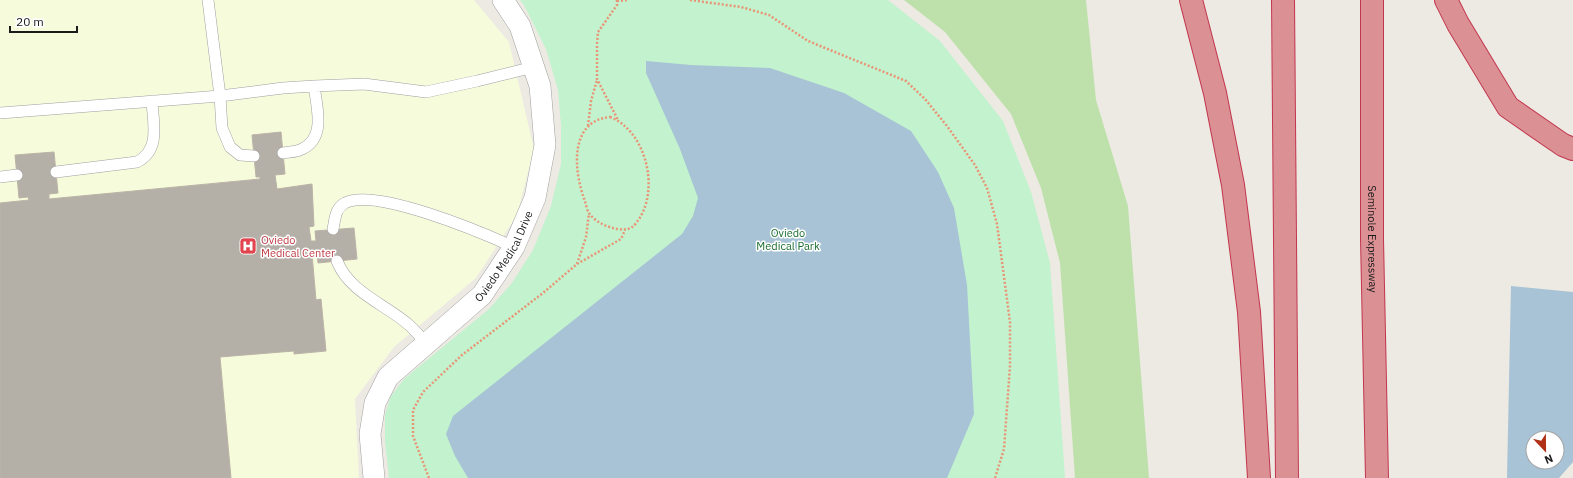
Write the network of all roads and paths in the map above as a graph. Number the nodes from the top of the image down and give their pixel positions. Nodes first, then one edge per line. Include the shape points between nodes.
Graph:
1 (208, 0) edge
2 (503, 0) edge
3 (617, 0) edge
4 (628, 0) edge
5 (690, 0) edge
6 (1191, 0) edge
7 (1283, 0) edge
8 (1372, 0) edge
9 (1446, 0) edge
10 (534, 67) junction
11 (598, 79) junction
12 (314, 86) junction
13 (220, 96) junction
14 (152, 101) junction
15 (0, 113) edge
16 (618, 120) junction
17 (588, 126) junction
18 (1573, 149) edge
19 (283, 153) dead end
20 (254, 156) dead end
21 (56, 172) dead end
22 (17, 175) dead end
23 (0, 176) edge
24 (590, 213) junction
25 (333, 230) dead end
26 (626, 230) junction
27 (514, 247) junction
28 (337, 261) dead end
29 (577, 264) junction
30 (426, 343) junction
31 (374, 478) edge
32 (429, 478) edge
33 (995, 478) edge
34 (1259, 478) edge
35 (1287, 478) edge
36 (1377, 478) edge

1 - 13 lane
2 - 10 street, Oviedo Medical Drive via 520,26
3 - 4 path
3 - 11 path via 617,5 598,32
5 - 33 path via 741,7 769,15 808,41 906,82 925,99 948,126 975,165 986,188 997,224 1010,322 1010,366 1004,449
6 - 34 highway via 1215,93 1233,185 1249,312
7 - 35 highway
8 - 36 highway, Seminole Expressway via 1372,239
9 - 18 highway via 1508,107 1563,145
10 - 12 lane via 426,92 364,84
10 - 27 street, Oviedo Medical Drive via 540,86 544,145 535,198
11 - 16 path
11 - 17 path via 591,101
12 - 13 lane
12 - 19 lane via 318,126 314,141 301,150
13 - 14 lane
13 - 20 lane via 222,128 230,147 240,155
14 - 15 lane
14 - 21 lane via 154,140 151,150 144,158 137,162
16 - 17 path via 610,117 600,118
16 - 26 path via 635,136 648,172 645,204 639,219 633,227
17 - 24 path via 578,147 577,163 578,178
22 - 23 lane
24 - 26 path via 598,222 611,228
24 - 29 path via 586,237
25 - 27 lane via 336,211 344,203 372,200 416,210 473,228
26 - 29 path via 621,239
27 - 30 street, Oviedo Medical Drive via 482,295
28 - 30 lane via 341,272 354,286 409,325
29 - 32 path via 462,355 423,392 413,410 413,436
30 - 31 street, Oviedo Medical Drive via 388,377 375,403 370,434

